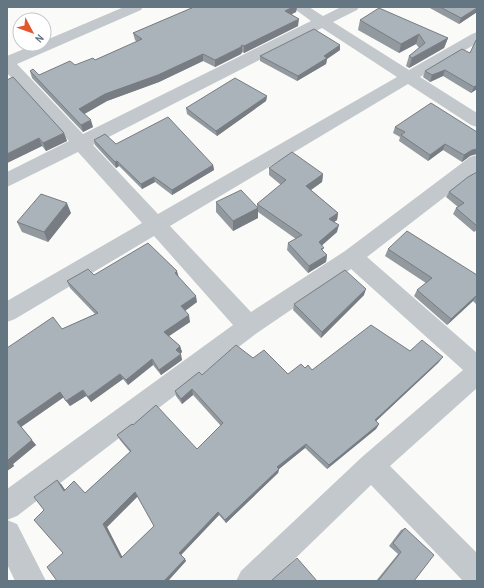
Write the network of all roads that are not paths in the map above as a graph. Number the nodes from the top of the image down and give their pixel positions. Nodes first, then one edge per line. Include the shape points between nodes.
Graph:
1 (136, 7) edge
2 (299, 7) edge
3 (352, 7) edge
4 (322, 22) junction
5 (477, 37) edge
6 (7, 62) edge
7 (407, 77) junction
8 (477, 121) edge
9 (80, 143) junction
10 (477, 162) edge
11 (7, 180) edge
12 (157, 226) junction
13 (352, 256) junction
14 (7, 312) edge
15 (249, 326) junction
16 (477, 368) edge
17 (477, 373) edge
18 (371, 466) junction
19 (7, 506) edge
20 (7, 534) edge
21 (477, 574) edge
22 (31, 581) edge
23 (250, 581) edge

1 - 6 street
2 - 4 street
3 - 4 street
4 - 7 street
4 - 9 street
5 - 7 street
6 - 9 street
7 - 8 street
7 - 12 street
9 - 11 street
9 - 12 street
10 - 13 street
12 - 14 street
12 - 15 street
13 - 15 street
13 - 16 street
15 - 19 street
17 - 18 street
18 - 21 street
18 - 23 street
20 - 22 street

